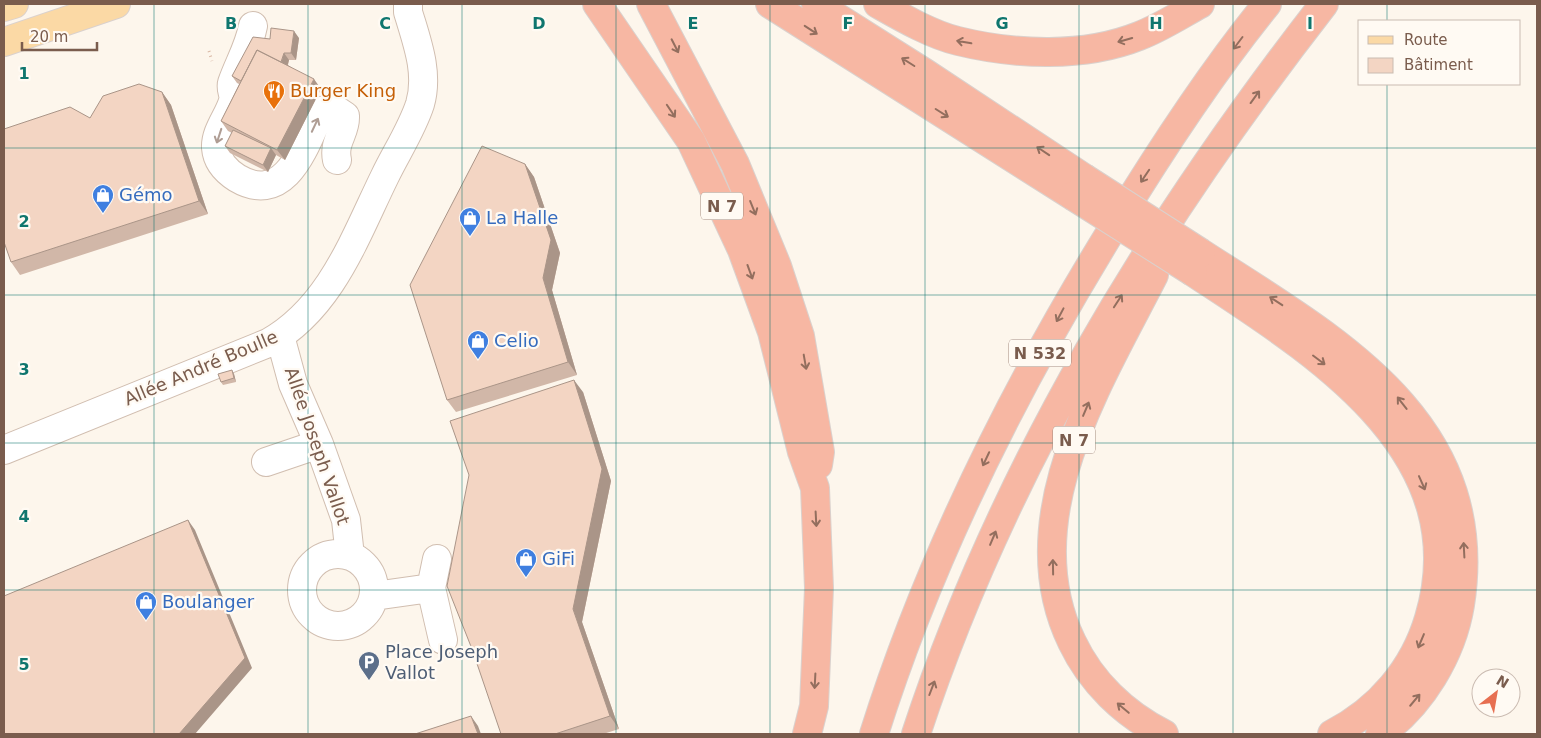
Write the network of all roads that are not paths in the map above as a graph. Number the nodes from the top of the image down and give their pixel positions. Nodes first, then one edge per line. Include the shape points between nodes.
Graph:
1 (14, 4) edge
2 (116, 4) edge
3 (597, 4) edge
4 (651, 4) edge
5 (770, 4) edge
6 (816, 4) edge
7 (878, 4) edge
8 (1200, 4) edge
9 (1267, 4) edge
10 (1324, 4) edge
11 (405, 6) edge
12 (4, 7) edge
13 (253, 26) dead end
14 (4, 42) edge
15 (1225, 135) junction
16 (337, 160) dead end
17 (1078, 187) junction
18 (1197, 262) junction
19 (280, 336) junction
20 (319, 444) junction
21 (4, 450) edge
22 (266, 462) dead end
23 (814, 488) junction
24 (350, 556) junction
25 (436, 560) dead end
26 (431, 588) junction
27 (374, 596) junction
28 (443, 640) dead end
29 (808, 734) edge
30 (874, 734) edge
31 (916, 734) edge
32 (1164, 734) edge
33 (1332, 734) edge
34 (1380, 734) edge

1 - 12 main road
2 - 14 main road
3 -> 23 highway, N 7 via 691,141 742,250 772,332
4 -> 23 highway, N 7 via 735,164 777,266 800,336 812,404 820,452
5 -> 17 highway
17 -> 6 highway via 926,73
8 -> 7 highway via 1139,36 1096,48 1054,51 1007,49 956,41
9 -> 30 highway, N 532 via 1168,141 1066,305 996,437 952,530 913,624
15 -> 10 highway, N 532
11 - 19 street, Allée André Boulle via 423,59 420,104 334,281 310,312
13 -> 16 street via 249,45 231,85 234,99 217,141 223,167 245,182 259,186 280,181 292,170 321,111 333,108 345,116 334,149
31 -> 15 highway, N 532 via 964,607 1043,431 1089,347
32 -> 15 highway, N 7 via 1126,711 1080,659 1055,595 1052,570 1056,509 1086,408
17 - 18 highway, bridge
18 -> 33 highway via 1364,399 1403,449 1422,482 1432,510 1438,569 1434,602 1416,651 1381,699 1354,723
34 -> 18 highway via 1404,713 1440,666 1459,615 1465,553 1462,524 1451,488 1420,428 1398,398 1374,374 1307,322
19 - 20 street, Allée Joseph Vallot via 294,384
19 - 21 street, Allée André Boulle
20 - 22 street
20 - 24 street, Allée Joseph Vallot via 346,520
23 -> 29 highway, N 7 via 819,588 814,706
24 - 27 street via 369,572
24 - 27 street via 326,556 311,567 302,584 306,608 321,622 342,626 362,618
25 - 26 street
26 - 27 street
26 - 28 street

